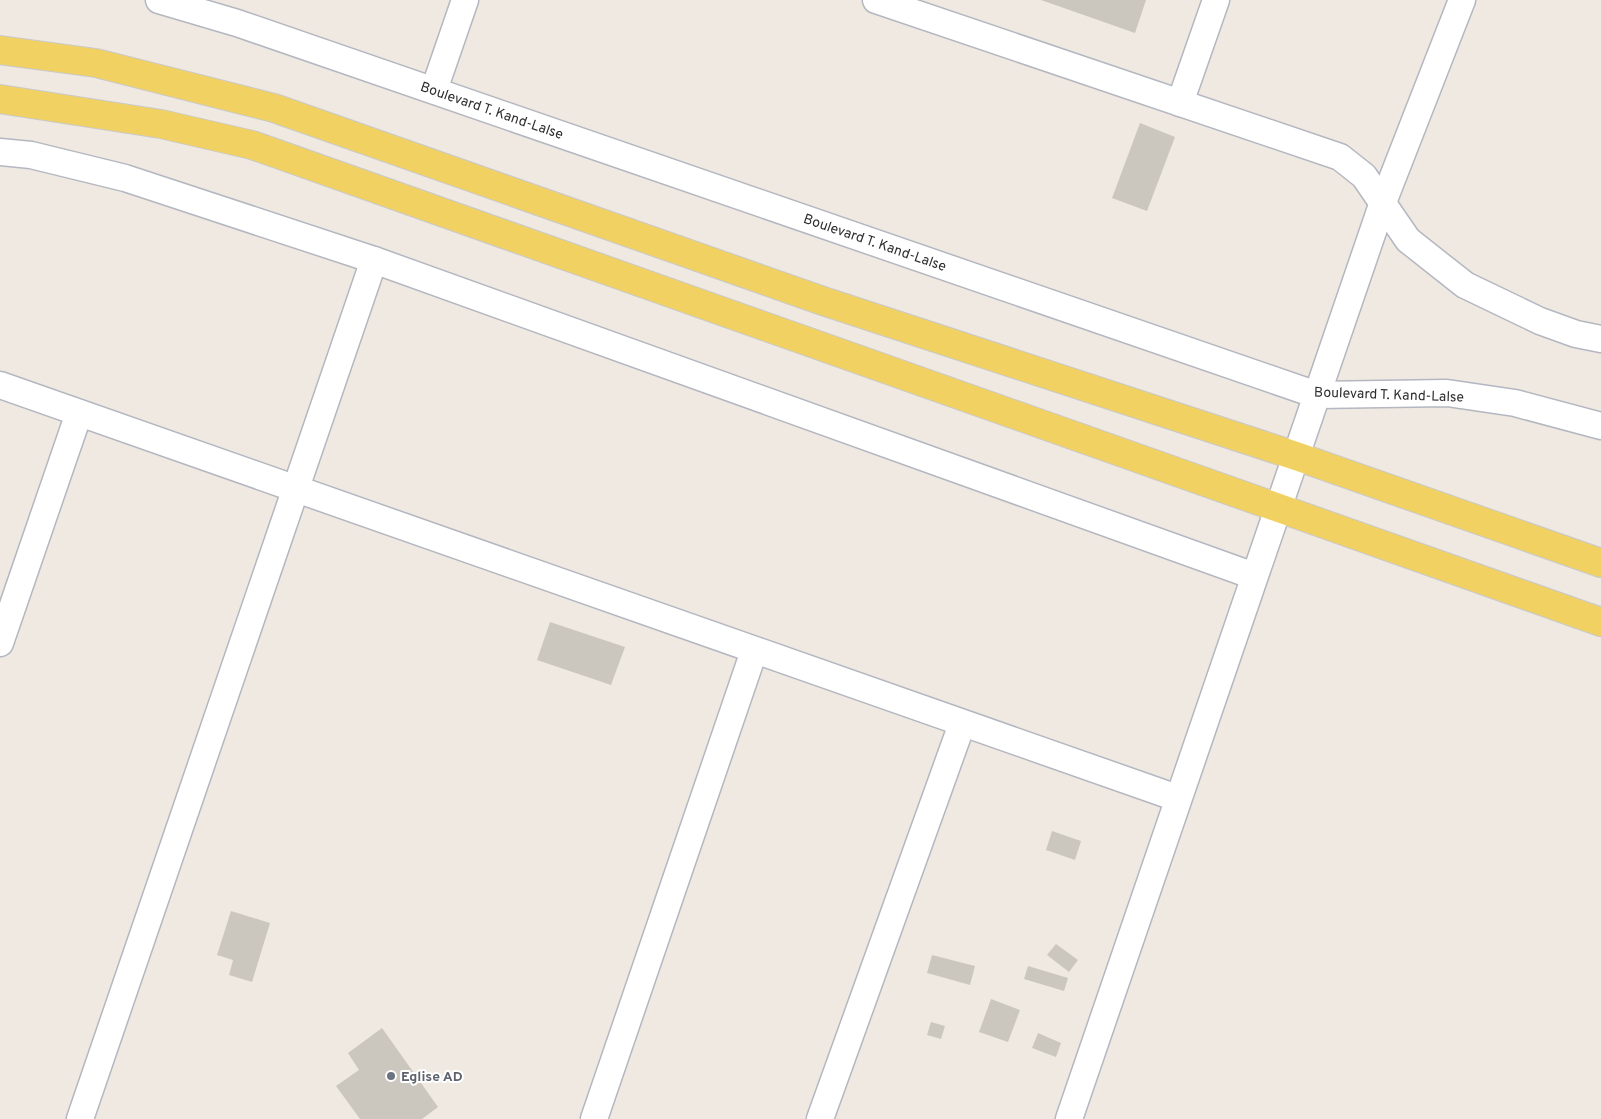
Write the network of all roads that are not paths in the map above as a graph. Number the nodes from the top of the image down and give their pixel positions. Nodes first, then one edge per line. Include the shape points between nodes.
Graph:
1 (159, 0) edge
2 (465, 0) edge
3 (876, 0) edge
4 (1216, 0) edge
5 (1462, 0) edge
6 (0, 50) edge
7 (434, 90) junction
8 (0, 100) edge
9 (1180, 103) junction
10 (0, 152) edge
11 (1382, 205) junction
12 (374, 260) junction
13 (1601, 339) edge
14 (0, 385) edge
15 (1317, 395) junction
16 (79, 413) junction
17 (1601, 426) edge
18 (1296, 456) junction
19 (296, 490) junction
20 (1277, 509) junction
21 (1601, 563) edge
22 (1254, 576) junction
23 (1601, 622) edge
24 (0, 644) edge
25 (754, 651) junction
26 (962, 724) junction
27 (1177, 798) junction
28 (80, 1119) edge
29 (594, 1119) edge
30 (820, 1119) edge
31 (1069, 1119) edge

1 - 7 street, Boulevard T. Kand-Lalse
2 - 7 street
3 - 9 street
4 - 9 street
5 - 11 street
6 - 18 main road via 96,63 274,108 822,301
7 - 15 street, Boulevard T. Kand-Lalse
8 - 20 main road via 161,124 252,145
9 - 11 street via 1340,157 1364,176
10 - 12 street via 31,155 125,178
11 - 13 street via 1408,240 1465,285 1540,322
11 - 15 street
12 - 19 street
12 - 22 street
14 - 16 street
15 - 17 street, Boulevard T. Kand-Lalse via 1447,393 1515,403
15 - 18 street
16 - 19 street
16 - 24 street
18 - 20 street
18 - 21 main road
19 - 25 street
19 - 28 street
20 - 22 street
20 - 23 main road
22 - 27 street
25 - 26 street
25 - 29 street
26 - 27 street
26 - 30 street
27 - 31 street

